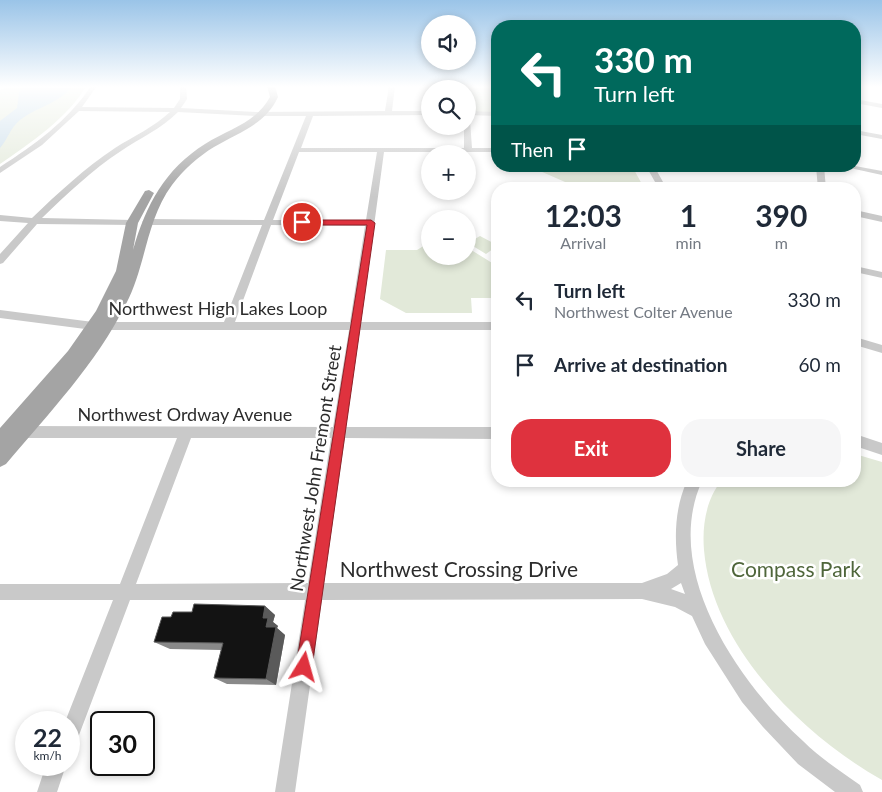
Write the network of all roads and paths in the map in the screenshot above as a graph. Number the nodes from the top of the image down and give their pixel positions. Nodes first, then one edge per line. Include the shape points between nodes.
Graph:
1 (61, 123) edge
2 (162, 123) edge
3 (243, 123) edge
4 (246, 123) edge
5 (307, 123) edge
6 (861, 133) edge
7 (882, 137) edge
8 (296, 150) junction
9 (381, 150) junction
10 (421, 150) edge
11 (476, 150) edge
12 (491, 150) edge
13 (861, 169) edge
14 (0, 170) edge
15 (882, 173) edge
16 (861, 215) edge
17 (0, 218) edge
18 (882, 220) edge
19 (36, 222) junction
20 (146, 222) junction
21 (132, 223) junction
22 (268, 223) junction
23 (371, 223) junction
24 (0, 261) edge
25 (861, 270) edge
26 (882, 275) edge
27 (0, 314) edge
28 (356, 325) junction
29 (228, 326) junction
30 (491, 326) edge
31 (101, 327) junction
32 (861, 343) edge
33 (882, 349) edge
34 (339, 432) junction
35 (186, 433) junction
36 (491, 433) edge
37 (7, 435) edge
38 (861, 442) edge
39 (882, 449) edge
40 (0, 459) edge
41 (693, 487) edge
42 (686, 568) junction
43 (2, 591) edge
44 (315, 591) junction
45 (642, 591) junction
46 (125, 592) junction
47 (699, 610) junction
48 (79, 711) edge
49 (52, 776) edge
50 (47, 792) edge
51 (285, 792) edge
52 (853, 792) edge

1 - 14 street
2 - 19 street via 99,163
3 - 21 main road via 204,143 176,163 154,186
4 - 20 main road via 182,167 158,196
5 - 8 street
6 - 7 street
8 - 9 street
8 - 22 street
9 - 10 street
9 - 23 street, Northwest John Fremont Street
11 - 12 street
13 - 15 street
16 - 18 street
17 - 19 street
19 - 21 street
19 - 24 street
20 - 22 street
20 - 31 main road via 130,282
21 - 31 main road via 122,271 106,306
22 - 23 street
22 - 29 street
23 - 28 street, Northwest John Fremont Street
25 - 26 street
27 - 31 street, Northwest High Lakes Loop
28 - 29 street, Northwest High Lakes Loop
28 - 30 street, Northwest High Lakes Loop
28 - 34 street, Northwest John Fremont Street
29 - 31 street, Northwest High Lakes Loop
31 - 37 main road via 82,364
32 - 33 street
34 - 35 street, Northwest Ordway Avenue
34 - 36 street, Northwest Ordway Avenue
34 - 44 street, Northwest John Fremont Street
35 - 37 street, Northwest Ordway Avenue
35 - 46 street
37 - 40 main road
38 - 39 street
41 - 42 street via 684,522
42 - 45 street, Northwest Crossing Drive via 672,581
42 - 47 street
43 - 46 street, Northwest Crossing Drive
44 - 45 street, Northwest Crossing Drive
44 - 46 street, Northwest Crossing Drive
44 - 51 street, Northwest John Fremont Street
45 - 47 street, Northwest Crossing Drive via 677,599
46 - 48 street
47 - 52 street via 715,645 748,695 791,744
49 - 50 street

